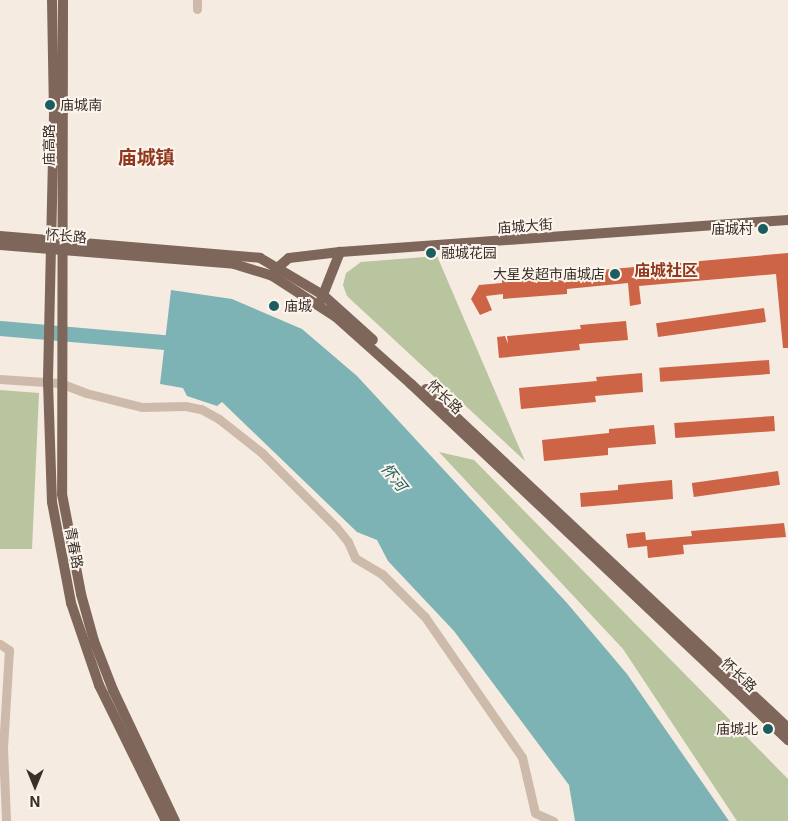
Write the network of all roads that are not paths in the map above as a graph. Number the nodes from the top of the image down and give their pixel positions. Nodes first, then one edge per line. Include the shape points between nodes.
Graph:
1 (52, 0) edge
2 (63, 0) edge
3 (788, 220) edge
4 (0, 236) edge
5 (52, 244) junction
6 (63, 245) junction
7 (0, 246) edge
8 (340, 252) junction
9 (51, 260) joint
10 (62, 261) joint
11 (278, 266) junction
12 (271, 275) junction
13 (322, 295) junction
14 (320, 306) junction
15 (0, 379) edge
16 (48, 382) junction
17 (60, 383) junction
18 (0, 644) edge
19 (788, 728) edge
20 (788, 740) edge
21 (6, 821) edge
22 (166, 821) edge
23 (175, 821) edge
24 (553, 821) edge

1 - 5 main road, 庙高路
2 - 6 main road, 庙高路
3 - 8 main road, 庙城大街
4 - 5 main road, 怀长路
5 - 6 main road, 怀长路
5 - 7 main road, 怀长路
5 - 9 main road, 庙高路
6 - 10 main road, 庙高路
6 - 11 main road, 怀长路 via 260,258
6 - 12 main road, 怀长路 via 234,264
8 - 11 main road, 庙城大街 via 289,258
8 - 13 main road
9 - 16 main road, 青春路
10 - 17 main road, 青春路
11 - 12 main road, 庙城大街
11 - 13 main road, 怀长路
12 - 14 main road, 怀长路
13 - 14 main road
13 - 19 main road, 怀长路
14 - 20 main road, 怀长路 via 410,384
15 - 16 street
16 - 17 street
16 - 22 main road, 青春路 via 52,502 71,603 99,685
17 - 23 main road, 青春路 via 62,494 81,594 113,690
17 - 24 street via 142,407 201,409 262,453 300,487 336,527 355,558 382,574 425,617 522,757 535,813
18 - 21 street via 9,650 3,748

